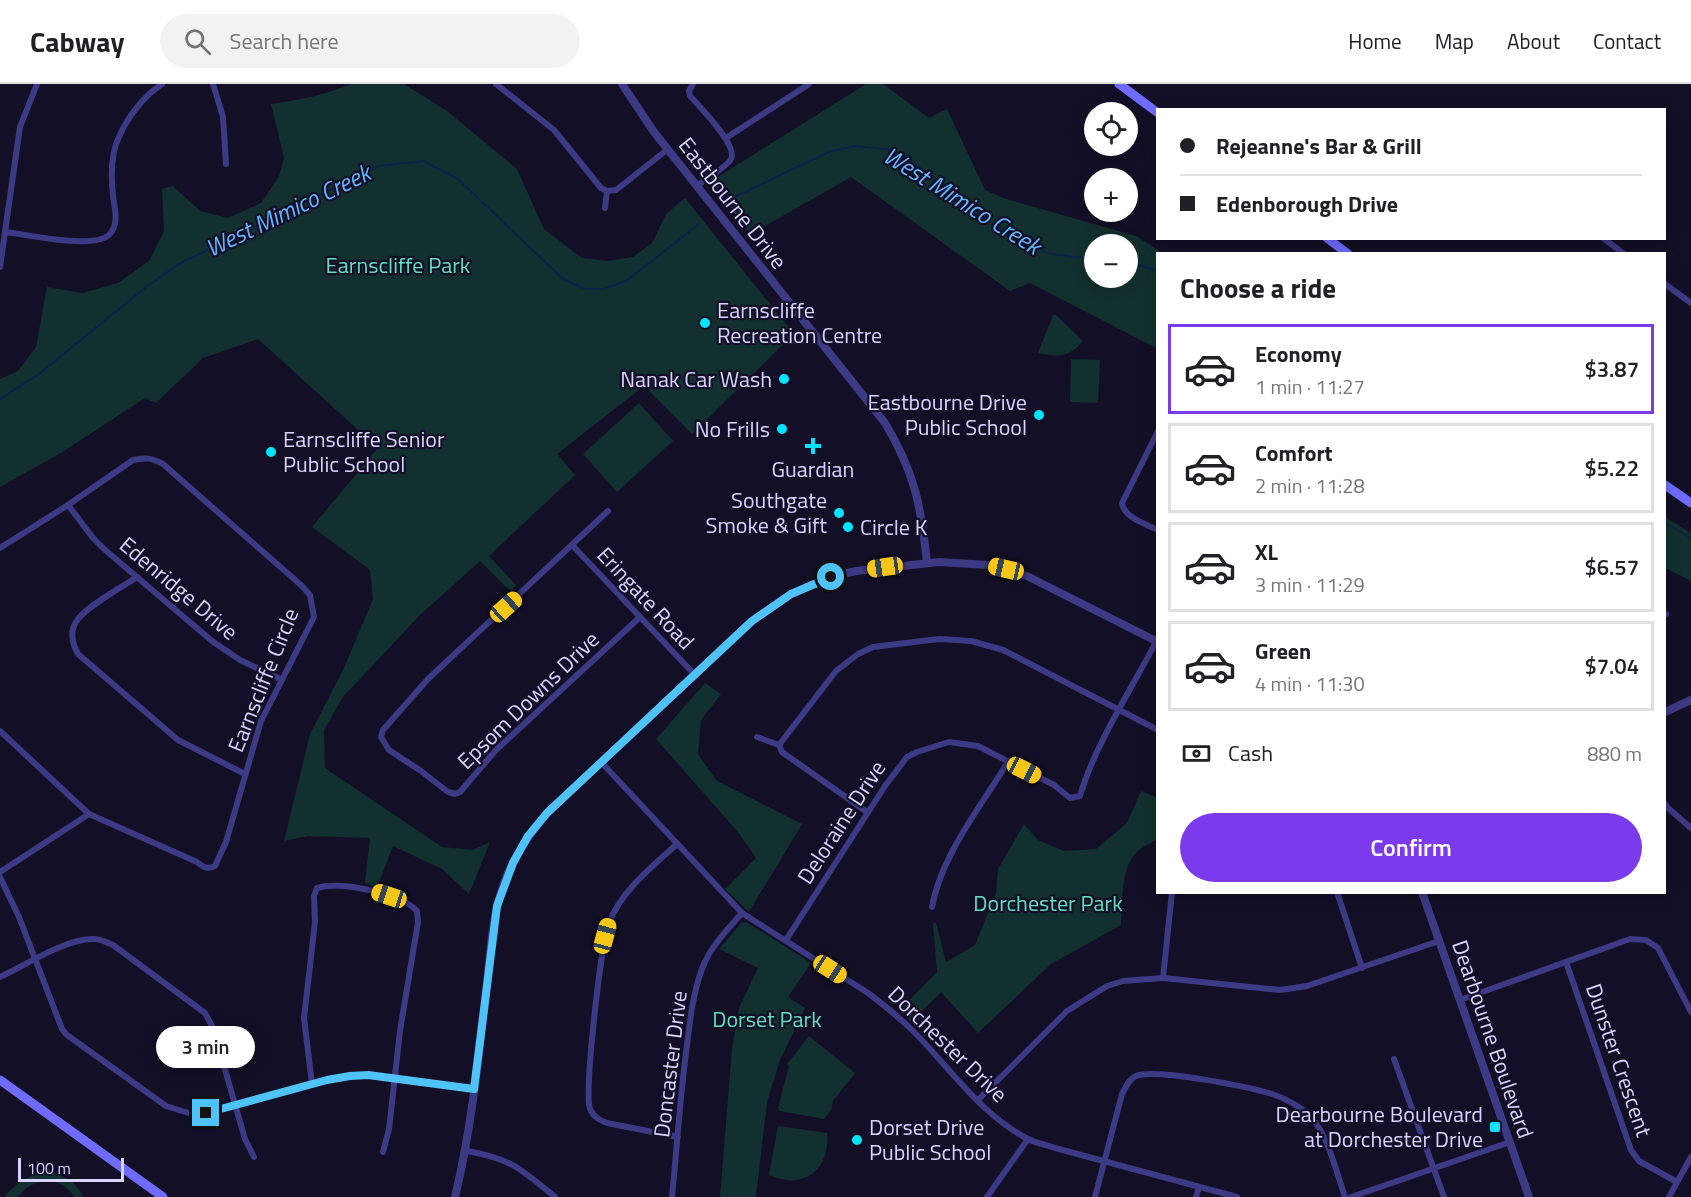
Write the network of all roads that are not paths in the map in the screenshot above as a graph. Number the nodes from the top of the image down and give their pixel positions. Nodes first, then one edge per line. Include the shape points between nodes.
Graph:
1 (37, 84) edge
2 (162, 84) edge
3 (213, 84) edge
4 (496, 84) edge
5 (622, 84) edge
6 (693, 84) edge
7 (809, 84) edge
8 (1119, 84) edge
9 (1156, 112) edge
10 (726, 138) junction
11 (668, 149) junction
12 (226, 164) dead end
13 (697, 186) junction
14 (608, 191) junction
15 (605, 208) dead end
16 (5, 232) junction
17 (1330, 240) edge
18 (1606, 240) edge
19 (1345, 252) edge
20 (1621, 252) edge
21 (0, 267) edge
22 (1666, 285) edge
23 (1691, 303) edge
24 (1156, 435) edge
25 (1666, 486) edge
26 (1691, 503) edge
27 (68, 505) junction
28 (608, 511) dead end
29 (1156, 529) edge
30 (573, 546) junction
31 (0, 548) edge
32 (927, 563) junction
33 (137, 577) junction
34 (640, 617) junction
35 (1156, 640) edge
36 (1156, 642) edge
37 (694, 674) junction
38 (282, 680) junction
39 (1691, 700) edge
40 (1119, 710) junction
41 (1666, 712) edge
42 (1156, 729) edge
43 (0, 731) edge
44 (757, 737) dead end
45 (779, 745) junction
46 (601, 762) junction
47 (1008, 762) junction
48 (245, 774) junction
49 (1666, 807) edge
50 (867, 812) junction
51 (89, 814) junction
52 (1691, 828) edge
53 (677, 844) junction
54 (0, 875) edge
55 (3, 890) edge
56 (1172, 894) edge
57 (1338, 894) edge
58 (1423, 894) edge
59 (932, 907) dead end
60 (742, 913) junction
61 (786, 940) junction
62 (1439, 941) junction
63 (35, 959) junction
64 (1566, 962) junction
65 (1362, 968) junction
66 (0, 977) edge
67 (1163, 978) junction
68 (1460, 1000) junction
69 (1691, 1012) edge
70 (1394, 1059) dead end
71 (395, 1078) junction
72 (0, 1080) edge
73 (312, 1084) junction
74 (474, 1089) junction
75 (978, 1100) junction
76 (235, 1105) junction
77 (678, 1137) junction
78 (1028, 1139) junction
79 (1510, 1142) junction
80 (466, 1151) junction
81 (383, 1152) dead end
82 (1691, 1156) edge
83 (254, 1157) dead end
84 (1104, 1162) junction
85 (1434, 1167) junction
86 (1677, 1182) junction
87 (1199, 1187) junction
88 (164, 1197) edge
89 (455, 1197) edge
90 (555, 1197) edge
91 (672, 1197) edge
92 (987, 1197) edge
93 (1095, 1197) edge
94 (1196, 1197) edge
95 (1237, 1197) edge
96 (1345, 1197) edge
97 (1351, 1197) edge
98 (1444, 1197) edge
99 (1529, 1197) edge
100 (1669, 1197) edge

1 - 16 street via 20,127
2 - 16 street via 142,101 118,137 112,174 116,218 109,235 72,241
3 - 12 street via 223,117
4 - 14 street via 554,130 601,188
5 - 11 street, Eastbourne Drive
6 - 10 street via 690,96
7 - 10 street
8 - 9 main road
10 - 13 street via 732,157
11 - 13 street, Eastbourne Drive
11 - 14 street via 616,190
13 - 32 street, Eastbourne Drive via 895,439 916,488
14 - 15 street
16 - 21 street
17 - 19 main road
18 - 20 street
22 - 23 street
24 - 29 street via 1122,503 1128,514
25 - 26 main road
27 - 31 street, Earnscliffe Circle
27 - 33 street, Edenridge Drive via 93,538
27 - 38 street, Earnscliffe Circle via 133,460 154,459 163,464 310,595 314,617
28 - 30 street, Epsom Downs Drive
30 - 34 street, Eringate Road
30 - 34 street, Epsom Downs Drive via 428,679 383,730 381,737 389,750 448,792 460,792 496,750
32 - 35 street via 972,563 1027,576
32 - 37 street via 856,571 791,594 752,621
33 - 38 street, Edenridge Drive via 212,641
33 - 48 street via 78,619 72,636 78,654 178,740
34 - 37 street, Eringate Road
36 - 40 street, Deloraine Drive
37 - 46 street
38 - 48 street, Earnscliffe Circle via 261,721
39 - 41 street
40 - 42 street
40 - 45 street via 989,645 957,639 891,644 873,647 843,664
40 - 47 street, Deloraine Drive via 1077,798 1070,798 1054,785
43 - 51 street, Earnscliffe Circle
44 - 45 street
45 - 50 street via 782,752
46 - 53 street, Dorchester Drive
46 - 74 street via 528,836 503,885 493,930
47 - 50 street, Deloraine Drive via 965,743 931,746 907,757
47 - 59 street via 935,887
48 - 51 street, Earnscliffe Circle via 226,842 211,868
49 - 52 street
50 - 61 street, Deloraine Drive
51 - 54 street
53 - 60 street, Dorchester Drive
53 - 77 street via 629,890 609,923 588,1092 591,1112 596,1118
54 - 55 street
55 - 63 street
56 - 67 street
57 - 65 street
58 - 62 street, Dearbourne Boulevard
60 - 61 street, Dorchester Drive
60 - 77 street, Doncaster Drive via 702,967 690,1022
61 - 75 street, Dorchester Drive via 894,1013
62 - 65 street
62 - 68 street, Dearbourne Boulevard
63 - 66 street
63 - 76 street via 67,1035 174,1110 195,1115
63 - 76 street via 83,939 113,945 205,1013
64 - 68 street
64 - 69 street via 1630,939 1646,940 1658,948
64 - 86 street, Dunster Crescent via 1631,1150 1639,1161
65 - 67 street via 1280,990
67 - 75 street via 1123,981 1094,992 1067,1011
68 - 79 street, Dearbourne Boulevard
70 - 85 street
71 - 73 street via 350,1076
71 - 73 street via 417,911 374,891 330,885 317,888 314,896 315,922 304,1002
71 - 74 street
71 - 81 street
72 - 88 main road
73 - 76 street
74 - 80 street
75 - 78 street, Dorchester Drive
76 - 83 street
77 - 91 street, Doncaster Drive
78 - 84 street, Dorchester Drive
78 - 92 street
79 - 85 street
79 - 99 street, Dearbourne Boulevard
80 - 89 street
80 - 90 street via 512,1163
82 - 86 street
84 - 87 street, Dorchester Drive
84 - 93 street
84 - 96 street via 1122,1094 1135,1076 1219,1081 1273,1094 1309,1115 1320,1129
85 - 97 street
85 - 98 street
86 - 100 street
87 - 94 street
87 - 95 street, Dorchester Drive

